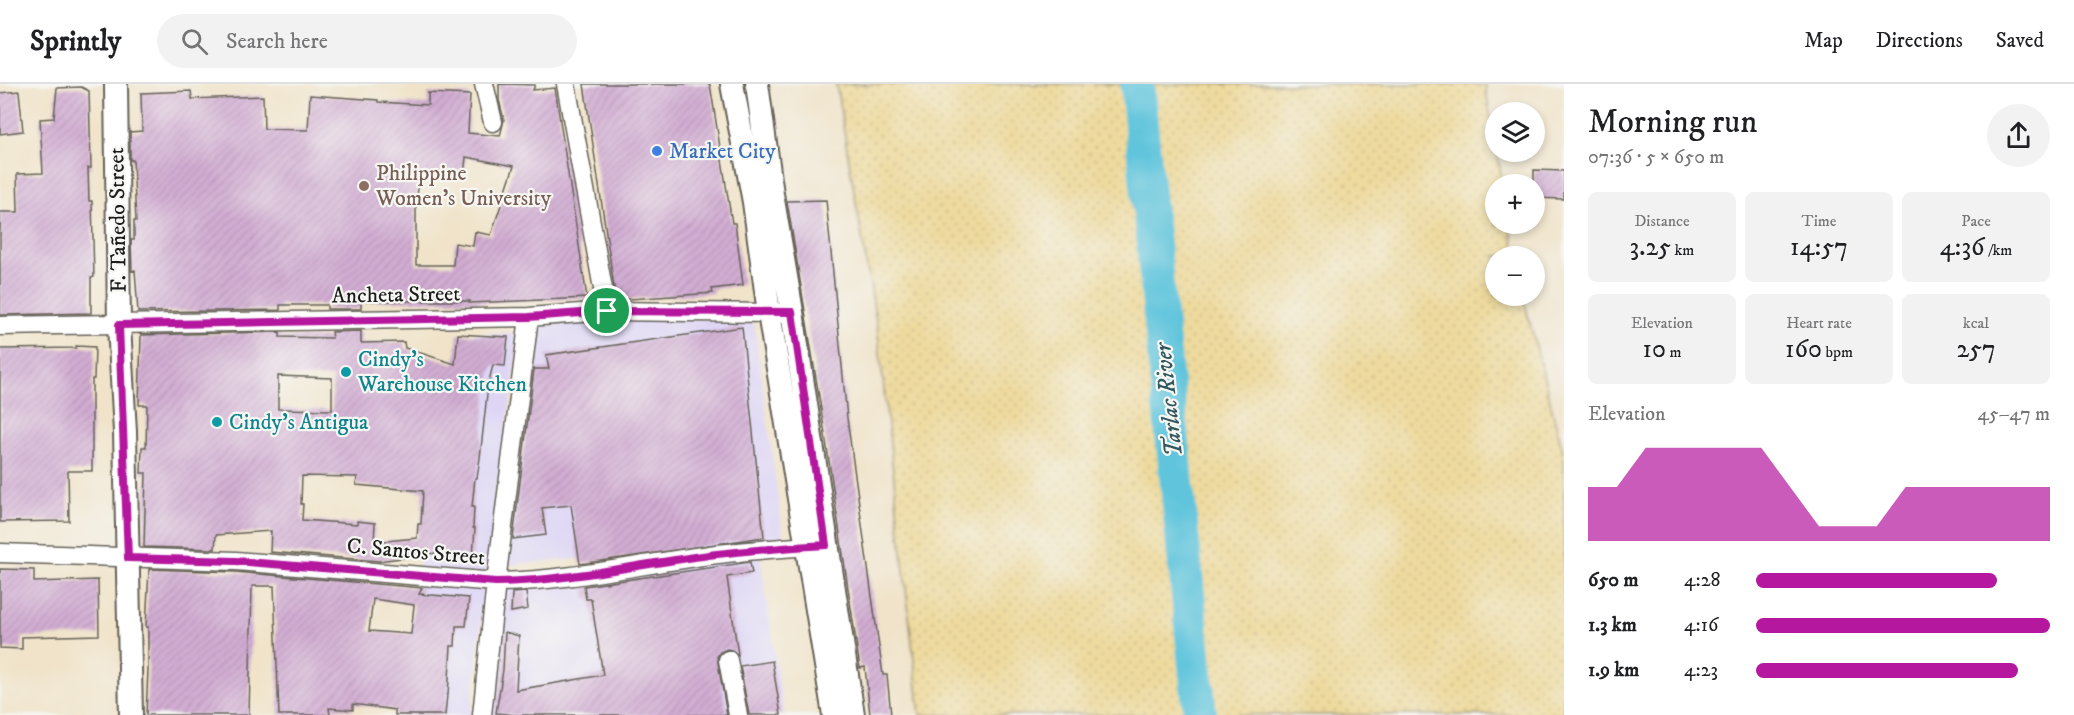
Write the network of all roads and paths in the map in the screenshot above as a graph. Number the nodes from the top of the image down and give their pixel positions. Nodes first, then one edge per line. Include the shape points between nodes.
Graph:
1 (116, 84) edge
2 (484, 84) edge
3 (566, 84) edge
4 (732, 84) edge
5 (757, 84) edge
6 (493, 122) dead end
7 (607, 311) junction
8 (792, 312) junction
9 (769, 313) junction
10 (529, 317) junction
11 (119, 325) junction
12 (0, 326) edge
13 (816, 545) junction
14 (0, 553) edge
15 (128, 558) junction
16 (496, 582) junction
17 (728, 660) dead end
18 (131, 715) edge
19 (482, 715) edge
20 (738, 715) edge
21 (834, 715) edge
22 (853, 715) edge

1 - 11 main road, F. Tañedo Street
2 - 6 street
3 - 7 street
4 - 9 main road
5 - 8 main road
7 - 9 street, Ancheta Street
7 - 10 street, Ancheta Street
8 - 9 street, Ancheta Street
8 - 13 main road
9 - 13 main road
10 - 11 street, Ancheta Street
10 - 16 street
11 - 12 street, Ancheta Street
11 - 15 main road, F. Tañedo Street
13 - 16 street, C. Santos Street via 718,554 570,578
13 - 21 main road
13 - 22 main road
14 - 15 street, C. Santos Street
15 - 16 street, C. Santos Street via 236,561
15 - 18 main road, F. Tañedo Street
16 - 19 street
17 - 20 street

